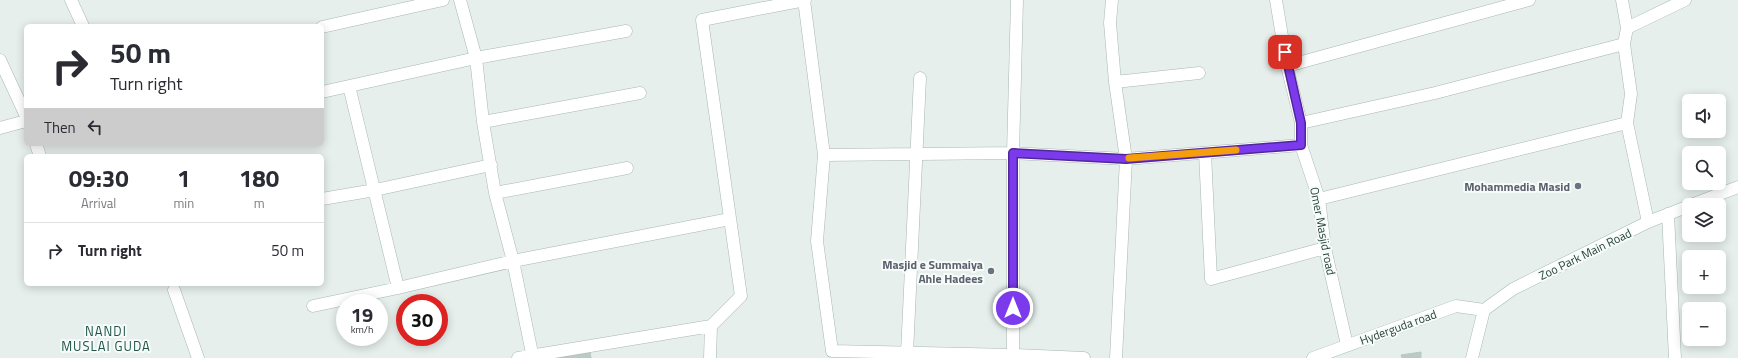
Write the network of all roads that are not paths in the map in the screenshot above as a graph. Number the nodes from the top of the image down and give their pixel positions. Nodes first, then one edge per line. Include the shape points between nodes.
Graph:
1 (72, 0) edge
2 (443, 0) edge
3 (460, 0) edge
4 (804, 0) edge
5 (1017, 0) edge
6 (1112, 0) edge
7 (1276, 0) edge
8 (1529, 0) edge
9 (1622, 0) edge
10 (1685, 0) edge
11 (82, 24) edge
12 (324, 26) edge
13 (1627, 28) junction
14 (626, 31) dead end
15 (1624, 44) junction
16 (476, 58) junction
17 (0, 60) edge
18 (1287, 66) junction
19 (1199, 73) dead end
20 (920, 78) dead end
21 (1115, 82) junction
22 (349, 86) junction
23 (324, 92) edge
24 (640, 93) dead end
25 (24, 112) edge
26 (24, 122) edge
27 (483, 122) junction
28 (1301, 123) junction
29 (1627, 123) junction
30 (0, 128) edge
31 (1301, 145) junction
32 (1013, 153) junction
33 (1205, 153) junction
34 (916, 154) junction
35 (824, 155) junction
36 (1126, 159) junction
37 (491, 165) junction
38 (627, 168) dead end
39 (1738, 187) edge
40 (375, 190) junction
41 (495, 193) junction
42 (1709, 198) edge
43 (324, 199) edge
44 (1319, 199) junction
45 (1682, 208) edge
46 (1668, 214) junction
47 (730, 219) junction
48 (1648, 222) junction
49 (1325, 248) junction
50 (513, 261) junction
51 (398, 288) junction
52 (174, 290) dead end
53 (313, 306) dead end
54 (1484, 310) junction
55 (711, 326) junction
56 (1347, 346) junction
57 (907, 353) junction
58 (533, 356) edge
59 (1013, 356) edge
60 (198, 358) edge
61 (518, 358) edge
62 (710, 358) edge
63 (1084, 358) edge
64 (1116, 358) edge
65 (1313, 358) edge
66 (1472, 358) edge
67 (1675, 358) edge

1 - 11 street
2 - 12 street
3 - 16 street
4 - 35 street
4 - 47 street via 702,20
5 - 32 street
6 - 21 street via 1110,23
7 - 18 street, Omer Masjid road
8 - 18 street
9 - 13 street
10 - 13 street
13 - 15 street
14 - 16 street
15 - 28 street via 1436,93
15 - 29 street via 1632,94
16 - 22 street
16 - 27 street
17 - 25 street
18 - 28 street, Omer Masjid road
19 - 21 street
20 - 34 street
21 - 36 street
22 - 23 street
22 - 40 street
24 - 27 street
26 - 30 street
27 - 37 street
28 - 31 street, Omer Masjid road
29 - 44 street
29 - 48 street
31 - 33 street
31 - 44 street, Omer Masjid road
32 - 34 street
32 - 36 street
32 - 59 street
33 - 36 street
33 - 49 street via 1211,279
34 - 35 street
34 - 57 street
35 - 57 street via 817,241 832,351
36 - 64 street
37 - 40 street
37 - 41 street
38 - 41 street
39 - 42 street, Zoo Park Main Road
40 - 43 street
40 - 51 street
41 - 50 street
44 - 49 street, Omer Masjid road
45 - 46 street, Zoo Park Main Road
46 - 48 street, Zoo Park Main Road
46 - 67 street
47 - 50 street
47 - 55 street via 741,296
48 - 54 street, Zoo Park Main Road via 1513,289
49 - 56 street, Omer Masjid road
50 - 51 street
50 - 58 street
51 - 53 street
52 - 60 street
54 - 56 street, Hyderguda road via 1456,306
54 - 66 street
55 - 58 street
55 - 62 street
56 - 65 street, Hyderguda road
57 - 59 street
58 - 61 street
59 - 63 street

